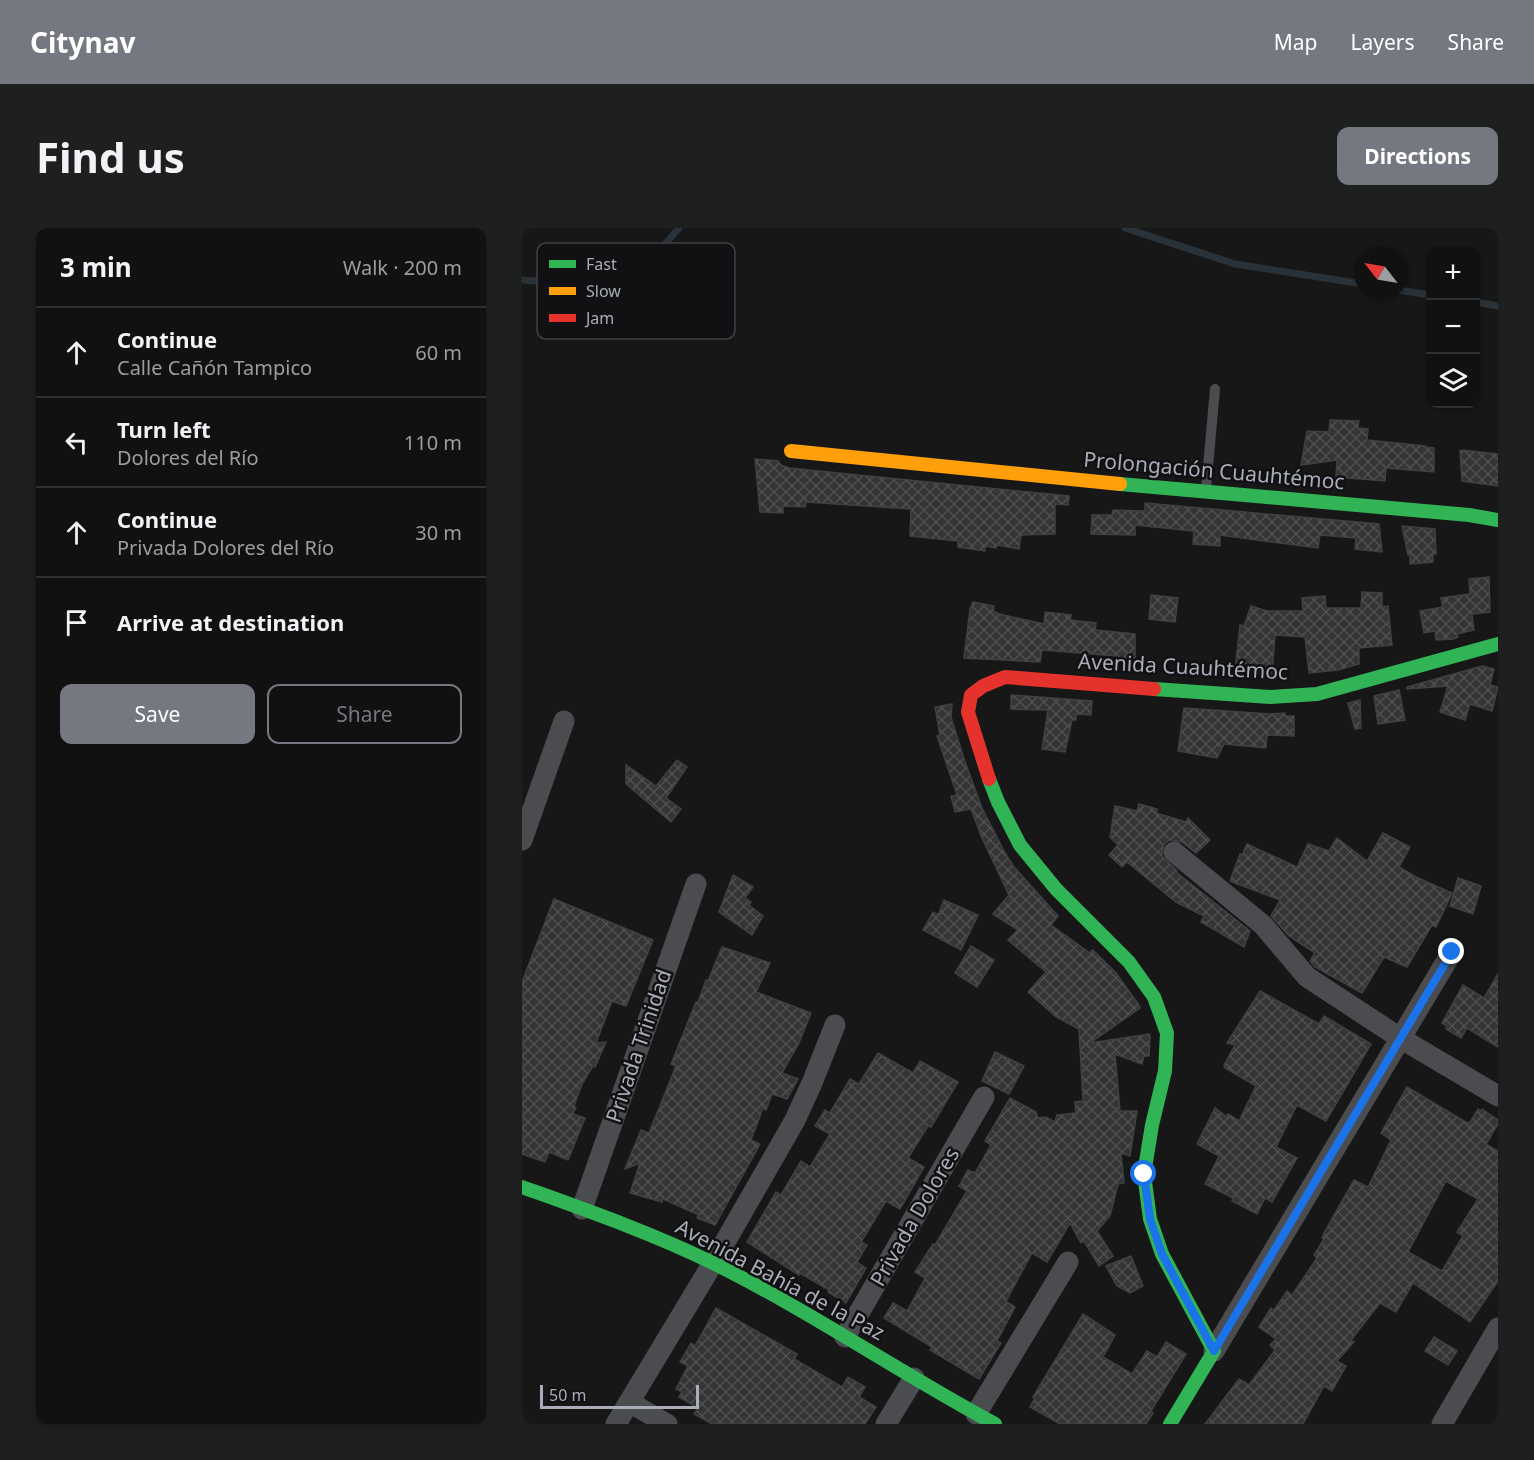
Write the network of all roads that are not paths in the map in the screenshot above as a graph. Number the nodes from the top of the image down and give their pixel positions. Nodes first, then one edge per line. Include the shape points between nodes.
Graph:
1 (1215, 389) dead end
2 (791, 451) dead end
3 (1205, 492) junction
4 (1498, 520) edge
5 (1498, 644) edge
6 (564, 721) dead end
7 (522, 840) edge
8 (1174, 852) dead end
9 (696, 884) dead end
10 (1452, 952) dead end
11 (835, 1025) dead end
12 (1400, 1038) junction
13 (1498, 1096) edge
14 (984, 1097) dead end
15 (522, 1187) edge
16 (582, 1209) junction
17 (1068, 1262) dead end
18 (712, 1263) junction
19 (1498, 1328) edge
20 (845, 1337) junction
21 (1214, 1351) junction
22 (914, 1378) junction
23 (629, 1402) junction
24 (985, 1419) edge
25 (616, 1424) edge
26 (667, 1424) edge
27 (886, 1424) edge
28 (1170, 1424) edge
29 (1442, 1424) edge

1 - 3 lane
2 - 3 street, Prolongación Cuauhtémoc
3 - 4 street, Prolongación Cuauhtémoc
5 - 21 street, Avenida Cuauhtémoc via 1317,694 1270,697 1005,677 971,696 968,712 981,753 998,802 1020,845 1056,889 1129,962 1154,997 1167,1033 1165,1071 1144,1174 1150,1219 1162,1254
6 - 7 street
8 - 12 street via 1263,926 1307,977
9 - 16 street, Privada Trinidad
10 - 12 street
11 - 18 street via 795,1120
12 - 13 street
12 - 21 street
14 - 20 street, Privada Dolores
15 - 16 street, Avenida Bahía de la Paz
16 - 18 street, Avenida Bahía de la Paz
17 - 24 street
18 - 20 street, Avenida Bahía de la Paz
18 - 23 street
19 - 29 street
20 - 22 street, Avenida Bahía de la Paz
21 - 28 street
22 - 24 street, Avenida Bahía de la Paz
22 - 27 street
23 - 25 street
23 - 26 street

